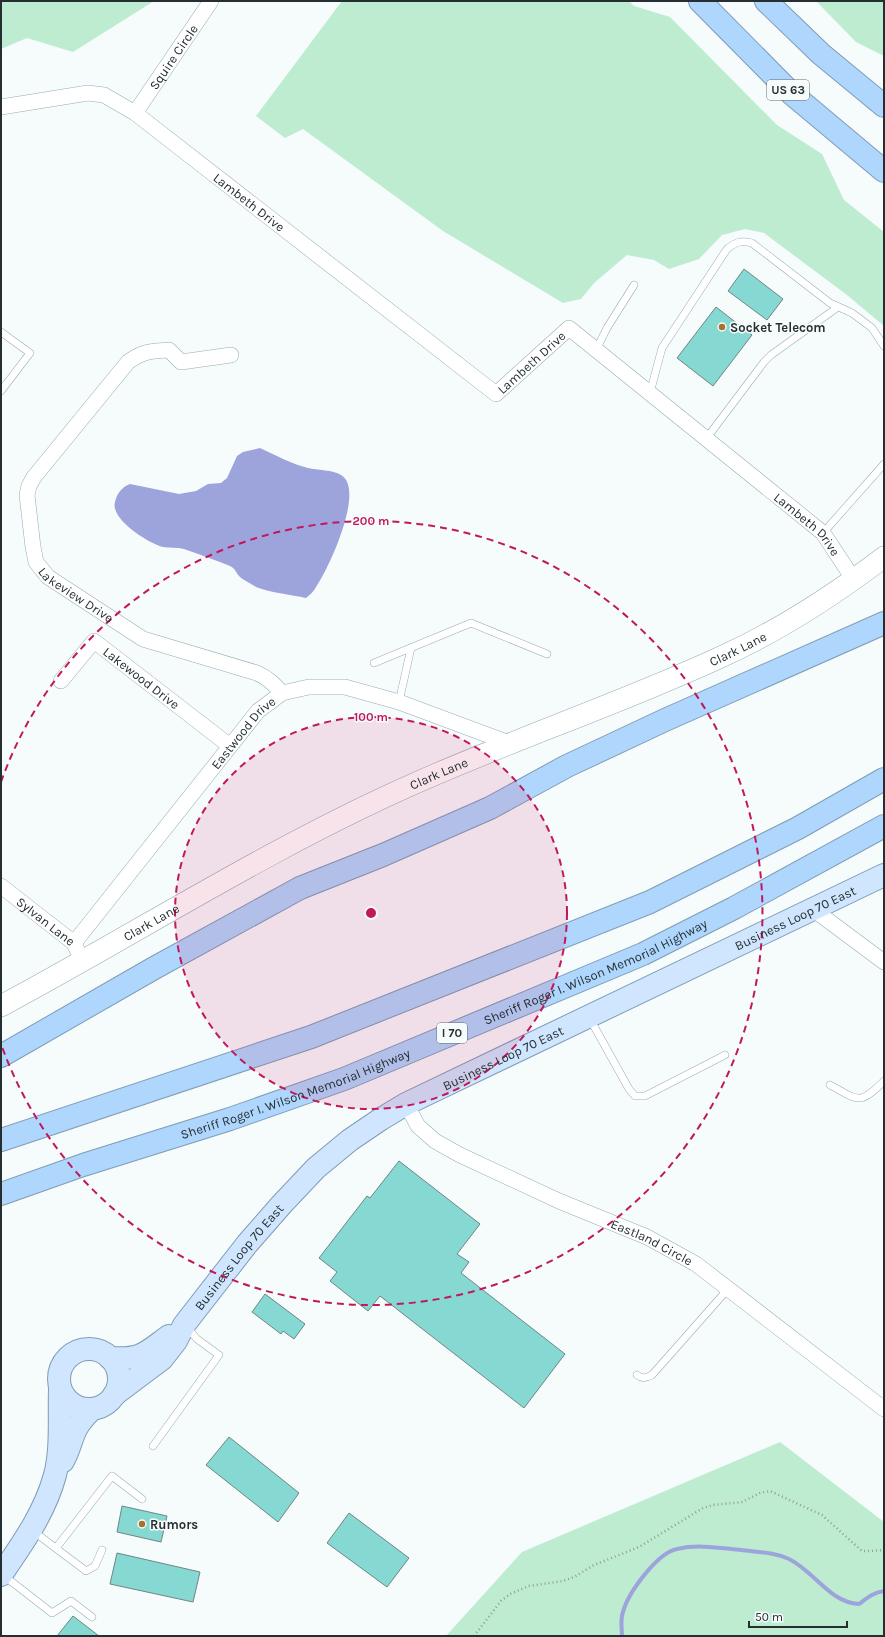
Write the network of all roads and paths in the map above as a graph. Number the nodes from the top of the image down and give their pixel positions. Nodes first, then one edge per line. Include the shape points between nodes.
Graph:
1 (211, 1) edge
2 (700, 1) edge
3 (766, 1) edge
4 (884, 106) edge
5 (1, 108) edge
6 (135, 113) junction
7 (884, 171) edge
8 (634, 285) dead end
9 (838, 307) junction
10 (1, 332) edge
11 (884, 346) edge
12 (596, 350) junction
13 (231, 355) dead end
14 (1, 391) edge
15 (650, 394) junction
16 (706, 439) junction
17 (884, 464) edge
18 (823, 533) junction
19 (884, 557) edge
20 (854, 580) junction
21 (884, 623) edge
22 (411, 648) junction
23 (547, 654) dead end
24 (374, 663) dead end
25 (61, 681) dead end
26 (282, 693) junction
27 (400, 702) junction
28 (509, 744) junction
29 (230, 746) junction
30 (884, 779) edge
31 (884, 826) edge
32 (884, 875) edge
33 (1, 886) edge
34 (814, 910) junction
35 (74, 943) junction
36 (83, 962) junction
37 (884, 962) edge
38 (1, 1006) edge
39 (589, 1017) junction
40 (725, 1055) dead end
41 (1, 1056) edge
42 (884, 1081) edge
43 (830, 1085) dead end
44 (406, 1104) junction
45 (1, 1140) edge
46 (1, 1194) edge
47 (728, 1289) junction
48 (184, 1325) junction
49 (110, 1358) junction
50 (636, 1375) dead end
51 (60, 1389) junction
52 (114, 1395) junction
53 (92, 1409) junction
54 (884, 1409) edge
55 (153, 1446) dead end
56 (55, 1474) junction
57 (142, 1499) dead end
58 (31, 1529) junction
59 (56, 1548) junction
60 (102, 1550) dead end
61 (884, 1550) edge
62 (1, 1574) edge
63 (92, 1617) dead end
64 (474, 1636) edge

1 - 6 street, Squire Circle
2 - 7 highway, US 63 via 792,94
3 - 4 highway via 821,54
5 - 6 street via 88,93 104,95
6 - 12 street, Lambeth Drive via 496,394 569,328
8 - 12 lane
9 - 11 lane via 852,312 872,328
9 - 15 lane via 752,243 735,243 727,249 662,348
9 - 16 lane via 764,362
10 - 14 lane via 30,353
12 - 15 street, Lambeth Drive
13 - 26 street, Lakeview Drive via 181,362 169,350 146,351 128,362 29,486 27,495 33,547 36,562 48,577 143,639 257,673 272,682
15 - 16 street, Lambeth Drive
16 - 18 street, Lambeth Drive
17 - 18 lane
18 - 20 street, Lambeth Drive
19 - 20 street, Clark Lane
20 - 28 street, Clark Lane via 792,620 724,656
21 - 41 highway via 567,766 490,808 300,888
22 - 23 lane via 471,623
22 - 24 lane
22 - 27 lane
25 - 29 street, Lakewood Drive via 94,641
26 - 27 street, Eastwood Drive via 308,687 345,686
26 - 29 street, Eastwood Drive via 258,711
27 - 28 street, Eastwood Drive
28 - 36 street, Clark Lane via 331,822 243,869
29 - 35 street, Eastwood Drive
30 - 45 highway via 798,828 650,902 311,1037
31 - 46 highway, Sheriff Roger I. Wilson Memorial Highway / I 70 via 734,908 642,954 344,1079
32 - 34 main road, Business Loop 70 East
33 - 35 street, Sylvan Lane
34 - 37 street
34 - 39 main road, Business Loop 70 East
35 - 36 street, Sylvan Lane
36 - 38 street, Clark Lane
39 - 40 lane via 629,1090 635,1096 645,1096
39 - 44 main road, Business Loop 70 East
42 - 43 lane via 863,1099 855,1098
44 - 47 street, Eastland Circle via 418,1126 435,1141 559,1201 647,1237 696,1264
44 - 48 main road, Business Loop 70 East via 350,1140 316,1168 247,1244
47 - 50 lane via 652,1375 647,1378
47 - 54 street, Eastland Circle
48 - 49 main road, Business Loop 70 East via 146,1353 128,1359
48 - 52 main road, Business Loop 70 East via 162,1360
48 - 55 lane via 197,1339 219,1355
49 - 51 main road via 99,1350 86,1349 73,1353 63,1363 59,1376
49 - 52 main road via 118,1369 119,1382
51 - 53 main road via 68,1400 79,1408
51 - 56 main road
52 - 53 main road via 105,1404
53 - 56 main road via 76,1429 67,1454
56 - 58 main road via 44,1508
57 - 59 lane via 112,1476
58 - 59 lane
58 - 62 main road
59 - 60 lane via 86,1571 95,1566
61 - 64 path via 862,1550 822,1515 776,1493 765,1491 742,1502 703,1508 639,1547 594,1564 574,1577 529,1586 510,1594 501,1600
62 - 63 lane via 52,1613 71,1601

